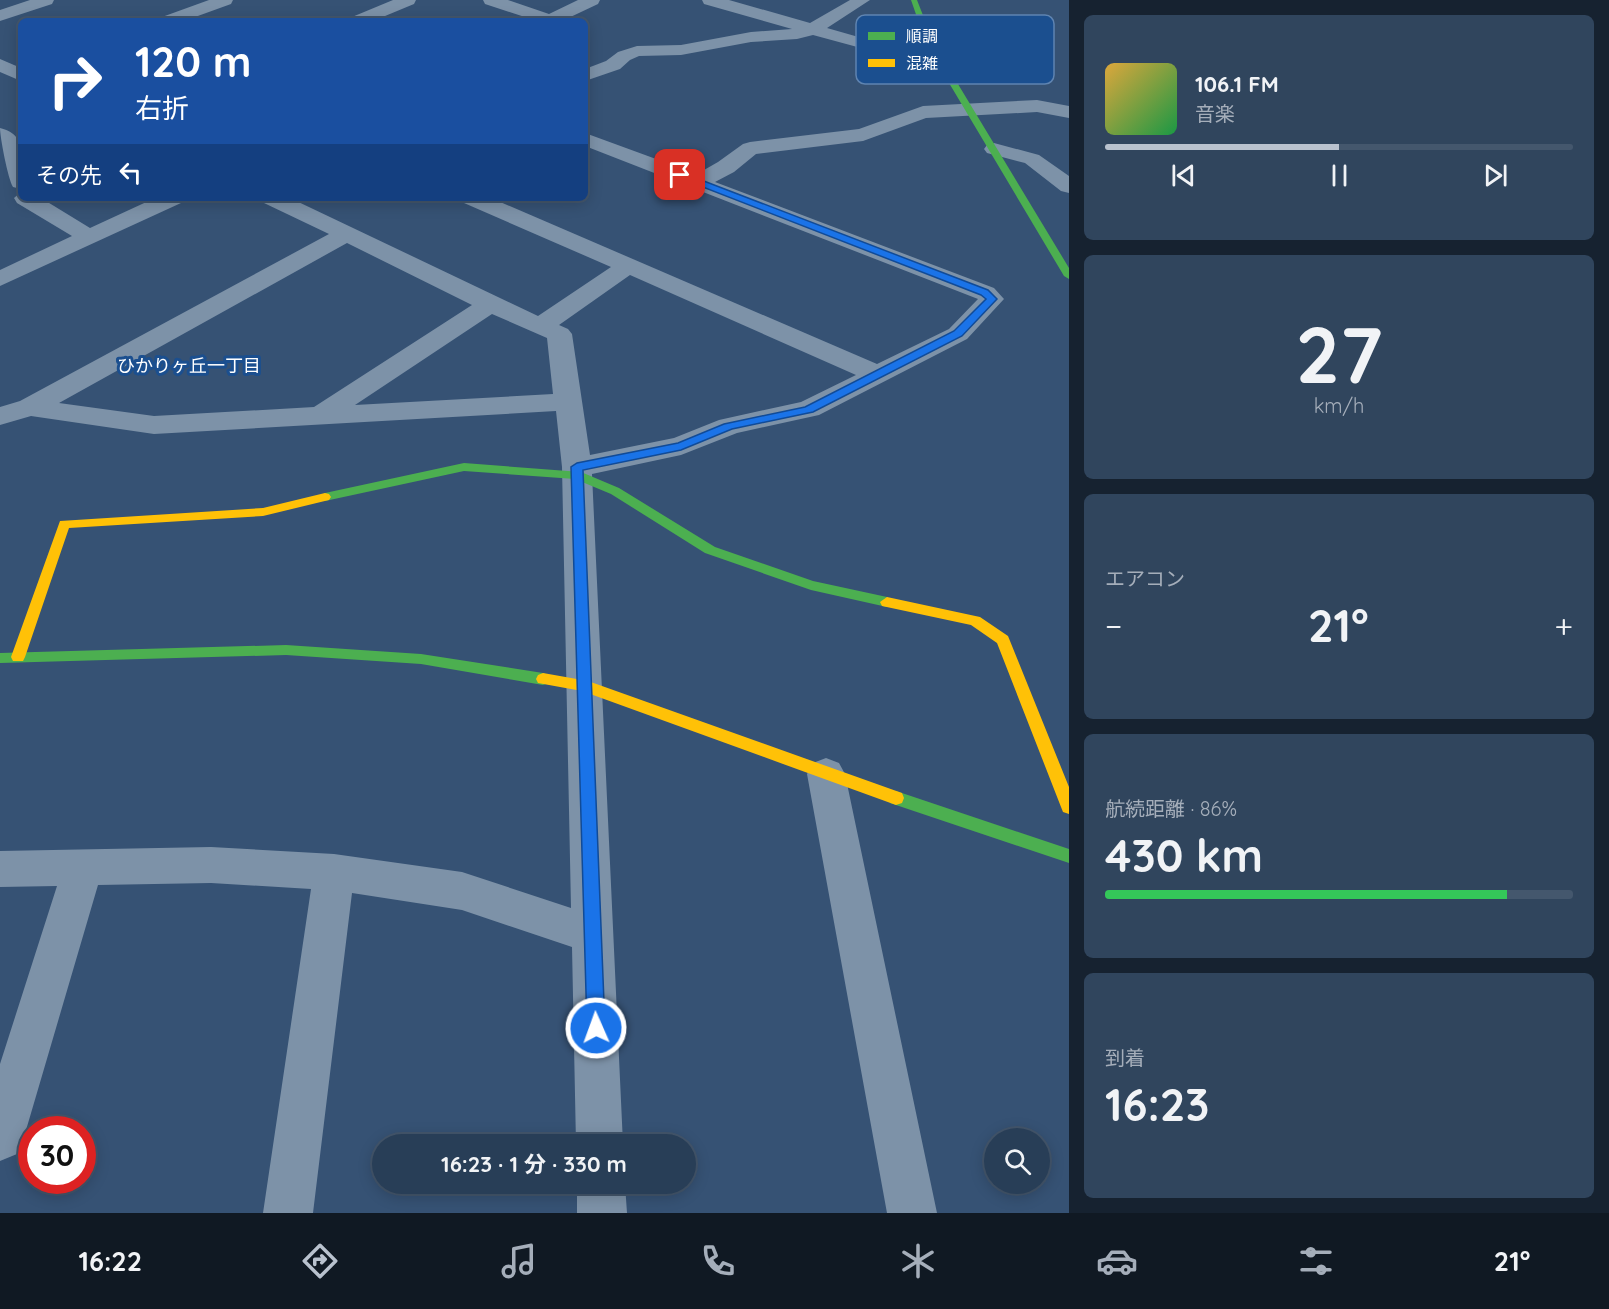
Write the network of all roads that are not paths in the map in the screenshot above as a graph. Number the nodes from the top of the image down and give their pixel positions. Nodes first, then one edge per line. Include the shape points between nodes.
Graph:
1 (46, 0) edge
2 (225, 0) edge
3 (408, 0) edge
4 (491, 0) edge
5 (592, 0) edge
6 (710, 0) edge
7 (830, 0) edge
8 (914, 0) edge
9 (857, 3) edge
10 (920, 15) edge
11 (0, 16) edge
12 (176, 18) edge
13 (365, 18) edge
14 (543, 18) edge
15 (553, 18) edge
16 (810, 30) junction
17 (856, 42) edge
18 (0, 65) edge
19 (18, 74) edge
20 (588, 74) edge
21 (18, 76) edge
22 (0, 83) edge
23 (953, 84) edge
24 (967, 108) junction
25 (1069, 112) edge
26 (0, 135) edge
27 (588, 140) edge
28 (994, 149) junction
29 (18, 169) edge
30 (699, 182) junction
31 (1069, 186) edge
32 (30, 201) edge
33 (167, 201) edge
34 (278, 201) edge
35 (479, 201) edge
36 (345, 235) junction
37 (89, 237) junction
38 (628, 266) junction
39 (1069, 276) edge
40 (0, 279) edge
41 (489, 304) junction
42 (540, 326) junction
43 (877, 374) junction
44 (567, 402) junction
45 (30, 407) junction
46 (323, 414) junction
47 (0, 416) edge
48 (577, 471) junction
49 (18, 657) junction
50 (0, 658) edge
51 (583, 685) junction
52 (826, 774) junction
53 (1069, 807) edge
54 (1069, 856) edge
55 (83, 867) junction
56 (0, 869) edge
57 (334, 872) junction
58 (593, 934) junction
59 (600, 1134) edge
60 (0, 1137) edge
61 (601, 1194) edge
62 (288, 1213) edge
63 (602, 1213) edge
64 (912, 1213) edge

1 - 11 street
2 - 12 street
3 - 13 street
4 - 14 street
5 - 15 street
6 - 16 street
7 - 9 street
8 - 10 street
9 - 16 street
16 - 17 street
16 - 20 street via 681,50 638,51
18 - 19 street
21 - 22 street
23 - 24 street
24 - 25 street via 1037,106
24 - 28 street
24 - 30 street via 923,112 863,135 750,148
26 - 29 street via 11,140
27 - 30 street
28 - 31 street via 1032,159
28 - 39 street
30 - 43 street via 985,292 992,299 958,334
32 - 37 street
33 - 37 street
34 - 36 street
35 - 38 street
36 - 41 street
36 - 45 street
37 - 40 street
38 - 42 street
38 - 43 street
41 - 42 street
41 - 46 street
42 - 44 street via 559,334
43 - 48 street via 809,410 729,426 681,446
44 - 46 street
44 - 48 street
45 - 46 street via 154,425
45 - 47 street
48 - 49 street via 464,467 262,512 64,524
48 - 51 street
48 - 53 street via 710,550 810,585 975,621 1003,640
49 - 50 street
49 - 51 street via 286,650 421,659
51 - 52 street
51 - 58 street
52 - 54 street
52 - 64 street
55 - 56 street
55 - 57 street via 211,865
55 - 60 street
57 - 58 street via 462,891
57 - 62 street
58 - 59 street
61 - 63 street

